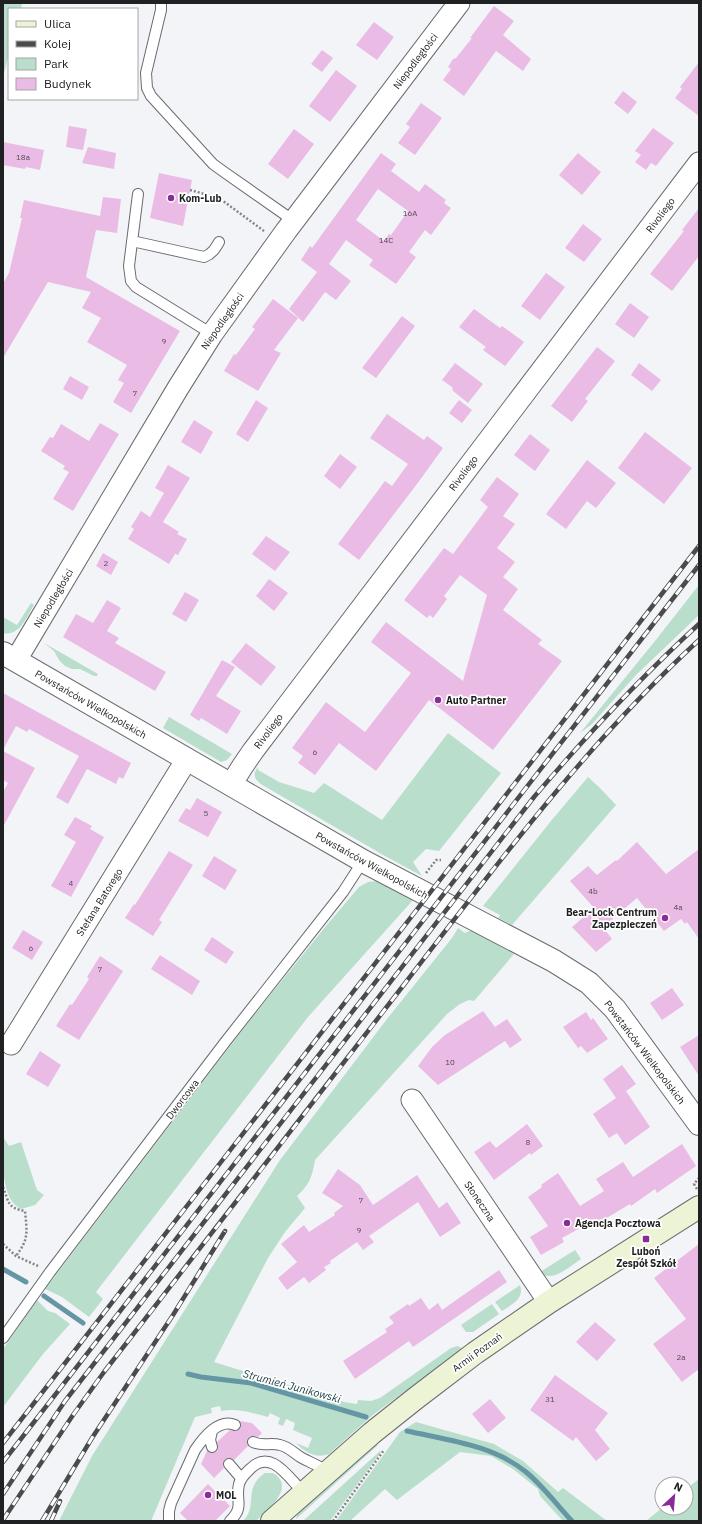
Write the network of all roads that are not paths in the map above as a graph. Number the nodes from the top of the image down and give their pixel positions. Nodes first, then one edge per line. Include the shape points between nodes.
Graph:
1 (161, 3) edge
2 (459, 3) edge
3 (699, 163) edge
4 (138, 194) dead end
5 (294, 221) junction
6 (132, 241) junction
7 (219, 242) dead end
8 (212, 334) junction
9 (10, 657) edge
10 (186, 759) junction
11 (231, 785) junction
12 (363, 861) junction
13 (11, 1044) dead end
14 (412, 1100) dead end
15 (699, 1124) edge
16 (698, 1198) edge
17 (549, 1302) junction
18 (3, 1338) edge
19 (235, 1425) dead end
20 (212, 1431) junction
21 (253, 1442) dead end
22 (212, 1447) dead end
23 (228, 1464) dead end
24 (327, 1472) junction
25 (241, 1478) junction
26 (303, 1492) junction
27 (276, 1520) edge
28 (170, 1521) edge
29 (230, 1521) edge

1 - 5 lane via 146,73 147,88 151,96 213,164
2 - 5 street, Niepodległości
3 - 11 street, Rivoliego via 253,751
4 - 6 lane
5 - 8 street, Niepodległości
6 - 7 lane via 204,257 210,255
6 - 8 lane via 128,266 131,281 136,287
8 - 9 street, Niepodległości
9 - 10 street, Powstańców Wielkopolskich
10 - 11 street, Powstańców Wielkopolskich
10 - 13 street, Stefana Batorego
11 - 12 street, Powstańców Wielkopolskich
12 - 15 street, Powstańców Wielkopolskich via 554,961 589,983 615,1010
12 - 18 lane, Dworcowa via 343,892 226,1041 50,1272
14 - 17 street, Słoneczna
16 - 17 main road, Armii Poznań
17 - 24 main road, Armii Poznań via 416,1398
19 - 20 lane via 224,1423
20 - 22 lane
20 - 28 lane via 195,1450 171,1503
21 - 24 lane via 287,1447
23 - 25 lane
24 - 26 main road, Armii Poznań
25 - 26 lane via 258,1462 265,1460 278,1466
25 - 29 lane via 238,1488 239,1507
26 - 27 main road, Armii Poznań

